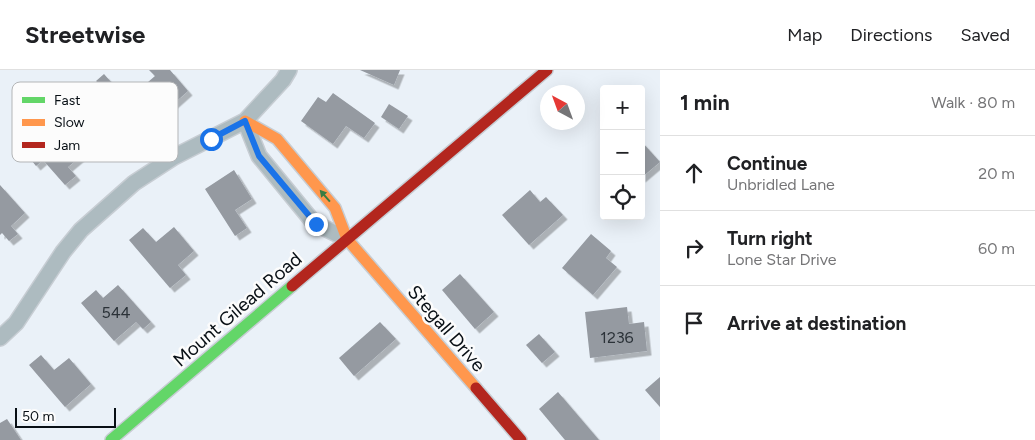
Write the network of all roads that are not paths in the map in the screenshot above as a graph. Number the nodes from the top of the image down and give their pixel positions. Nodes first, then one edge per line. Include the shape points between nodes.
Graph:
1 (289, 70) edge
2 (547, 70) edge
3 (245, 121) junction
4 (178, 155) edge
5 (166, 162) edge
6 (347, 239) junction
7 (0, 338) edge
8 (112, 440) edge
9 (521, 440) edge

1 - 3 street via 284,80
2 - 6 street, Mount Gilead Road
3 - 4 street
6 -> 3 street via 336,208 284,147 277,139
3 - 6 street via 259,156 314,223
5 - 7 street via 134,183 81,230 16,323
6 - 8 street, Mount Gilead Road
6 - 9 street, Stegall Drive

